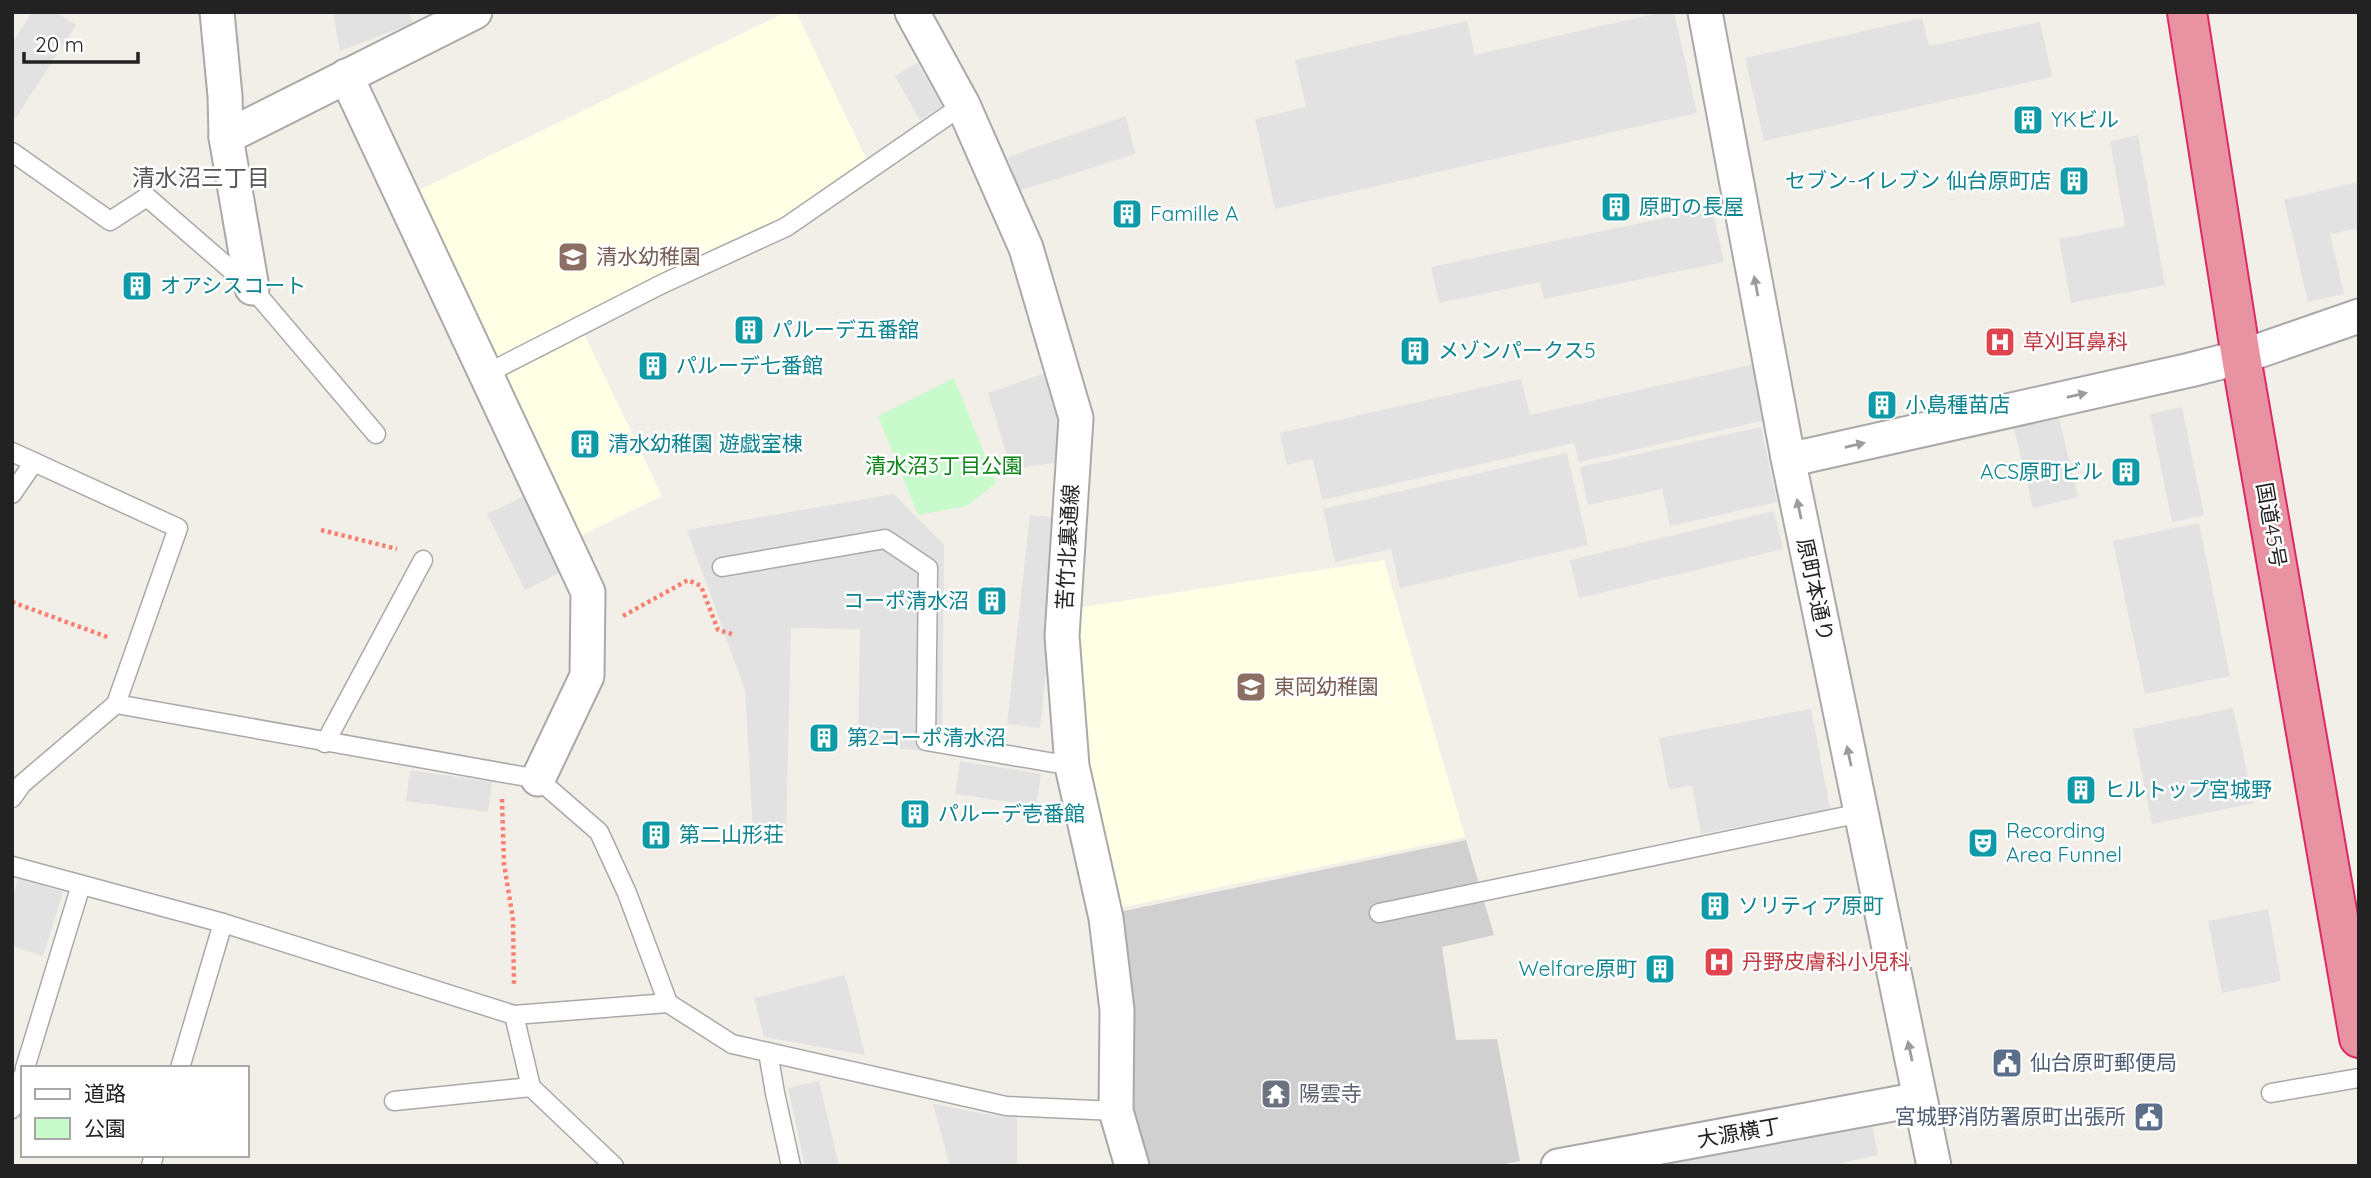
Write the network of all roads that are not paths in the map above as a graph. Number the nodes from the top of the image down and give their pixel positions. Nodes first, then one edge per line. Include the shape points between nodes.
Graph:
1 (216, 12) edge
2 (475, 12) edge
3 (912, 12) edge
4 (1705, 12) edge
5 (2187, 12) edge
6 (346, 76) junction
7 (963, 105) junction
8 (226, 137) junction
9 (12, 152) edge
10 (252, 288) junction
11 (2359, 316) edge
12 (2241, 356) junction
13 (485, 375) junction
14 (376, 434) dead end
15 (12, 452) edge
16 (1788, 458) junction
17 (34, 462) junction
18 (12, 494) edge
19 (423, 560) road end
20 (722, 568) dead end
21 (116, 704) junction
22 (325, 743) junction
23 (1072, 766) junction
24 (538, 779) junction
25 (12, 798) edge
26 (1861, 813) junction
27 (12, 866) edge
28 (81, 885) junction
29 (1379, 913) dead end
30 (223, 923) junction
31 (668, 1003) junction
32 (514, 1014) junction
33 (2357, 1018) edge
34 (768, 1052) junction
35 (26, 1066) edge
36 (181, 1066) edge
37 (2359, 1078) edge
38 (21, 1081) edge
39 (531, 1087) junction
40 (2271, 1093) dead end
41 (1920, 1100) junction
42 (394, 1101) dead end
43 (12, 1109) edge
44 (1115, 1111) junction
45 (614, 1166) edge
46 (791, 1166) edge
47 (1132, 1166) edge
48 (1558, 1166) edge
49 (1934, 1166) edge

1 - 8 street
2 - 6 street
3 - 7 street, 苦竹北裏通線
16 -> 4 street, 原町本通り
5 - 12 highway, 国道45号
6 - 8 street
6 - 13 street
7 - 13 lane via 786,227 662,284
7 - 23 street, 苦竹北裏通線 via 1026,248 1076,418 1062,636
8 - 10 street
9 - 10 lane via 110,220 147,197
10 - 14 lane
11 - 12 street
16 -> 12 street
12 - 33 highway, 国道45号
13 - 24 street via 589,592 587,676
15 - 17 lane
26 -> 16 street, 原町本通り
17 - 18 lane
17 - 21 lane via 178,528
19 - 22 lane
20 - 23 lane via 885,539 928,568 926,741
21 - 22 lane
21 - 25 lane via 22,784
22 - 24 lane
23 - 44 street, 苦竹北裏通線 via 1106,918 1117,1010
24 - 31 lane via 599,832
26 - 29 lane
41 -> 26 street, 原町本通り
27 - 28 lane
28 - 30 lane
28 - 35 lane
30 - 32 lane
30 - 36 lane
31 - 32 lane
31 - 34 lane via 732,1044
32 - 39 lane
34 - 44 lane via 1006,1105
34 - 46 lane
37 - 40 lane
38 - 43 lane
39 - 42 lane
39 - 45 lane
41 - 48 street, 大源横丁
41 - 49 street, 原町本通り
44 - 47 street, 苦竹北裏通線

